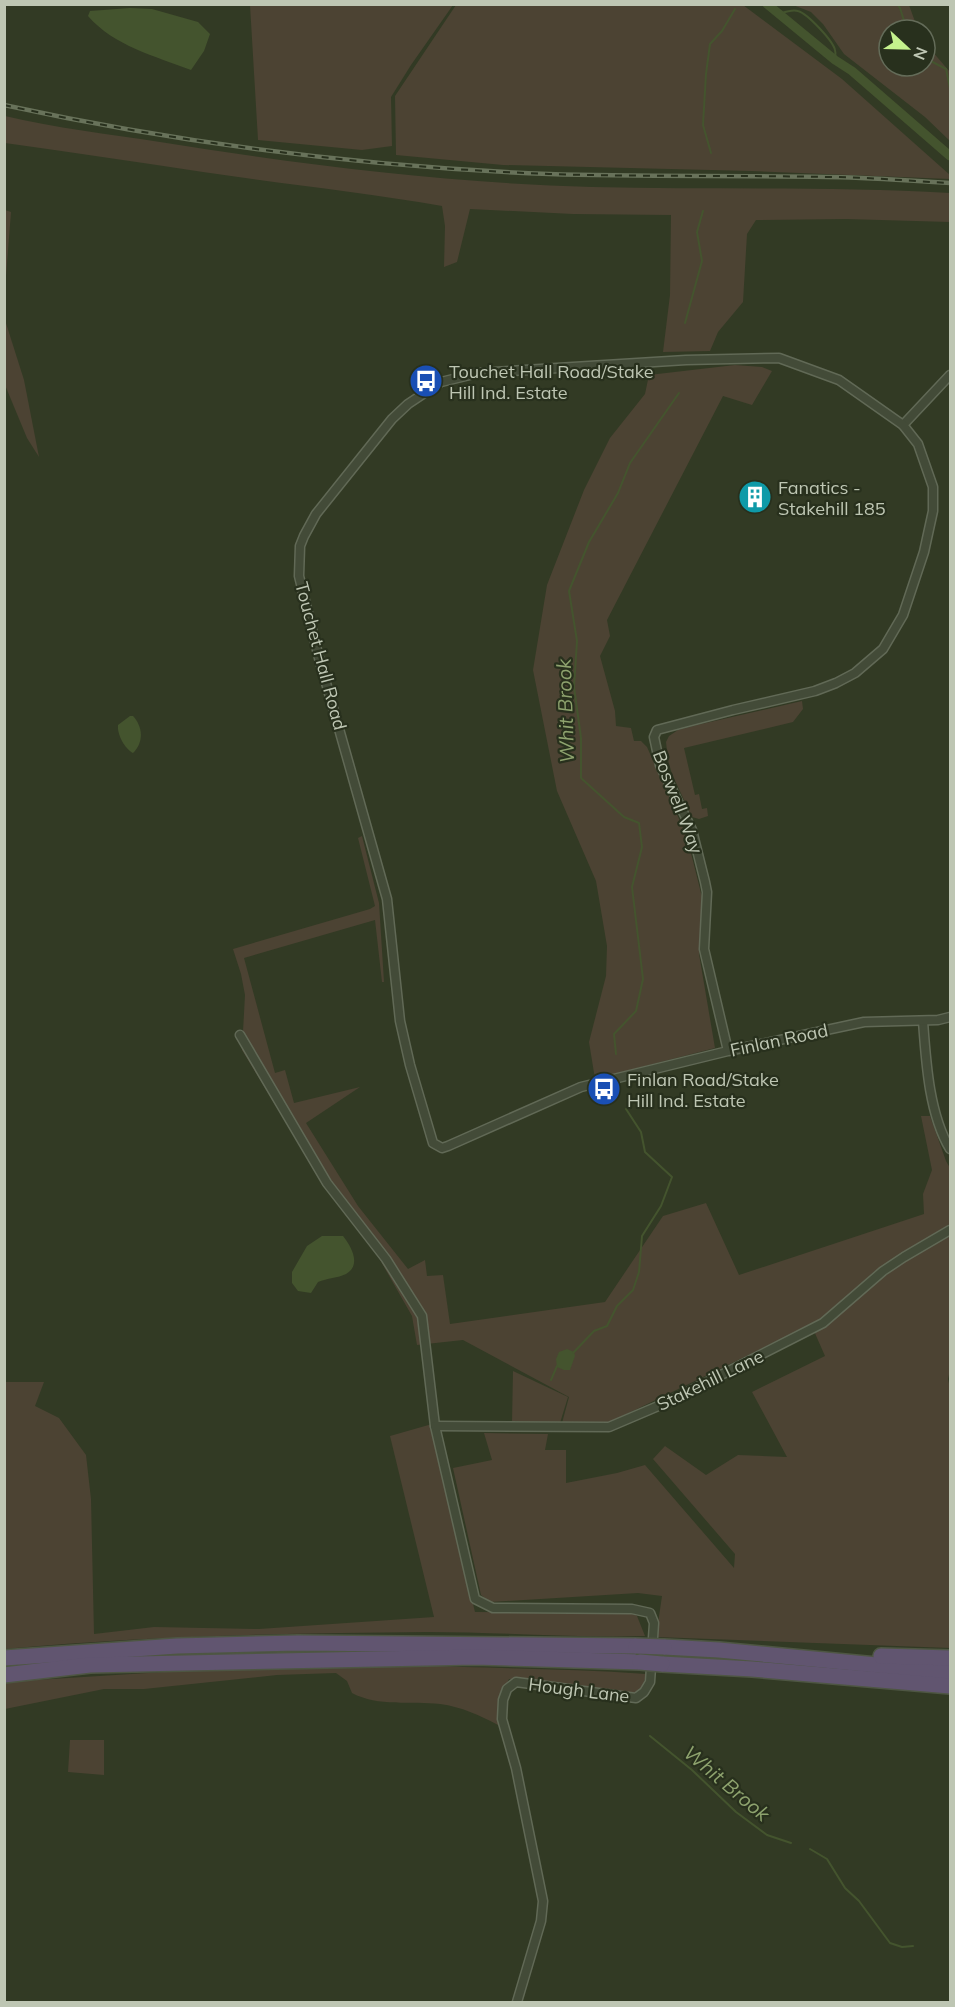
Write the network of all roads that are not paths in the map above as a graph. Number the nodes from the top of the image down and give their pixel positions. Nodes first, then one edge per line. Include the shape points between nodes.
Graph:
1 (951, 375) edge
2 (903, 425) junction
3 (657, 730) joint
4 (951, 1017) edge
5 (923, 1021) junction
6 (240, 1035) dead end
7 (728, 1051) junction
8 (437, 1146) joint
9 (951, 1149) edge
10 (951, 1230) edge
11 (435, 1426) junction
12 (719, 1650) junction
13 (4, 1658) edge
14 (951, 1658) edge
15 (752, 1669) junction
16 (951, 1672) edge
17 (4, 1675) edge
18 (951, 1686) edge
19 (951, 1696) edge
20 (517, 2002) edge

1 - 2 street
2 - 3 street, Touchet Hall Road via 918,444 933,487 933,511 903,615 883,649 855,673 815,691
2 - 8 street, Touchet Hall Road via 839,380 779,358 478,373 441,382 408,404 316,514 300,546 300,585 385,891 400,1021 431,1139
3 - 7 street, Boswell Way via 654,737 660,765 692,830 705,882 704,949
4 - 5 street, Finlan Road
5 - 7 street, Finlan Road via 864,1022
5 - 9 street via 935,1108
6 - 11 street via 327,1183 386,1258 423,1316
7 - 8 street, Finlan Road via 581,1087 448,1146
10 - 11 street, Stakehill Lane via 883,1271 823,1323 670,1401 609,1427
11 - 20 street, Hough Lane via 475,1599 493,1608 632,1609 650,1613 654,1623 650,1682 636,1698 516,1683 507,1689 503,1700 502,1719 543,1901 541,1921
12 - 13 highway, bridge via 298,1642
12 - 14 highway
12 - 16 highway
15 - 17 highway, bridge via 463,1657 90,1665
15 - 18 highway
15 - 19 highway

